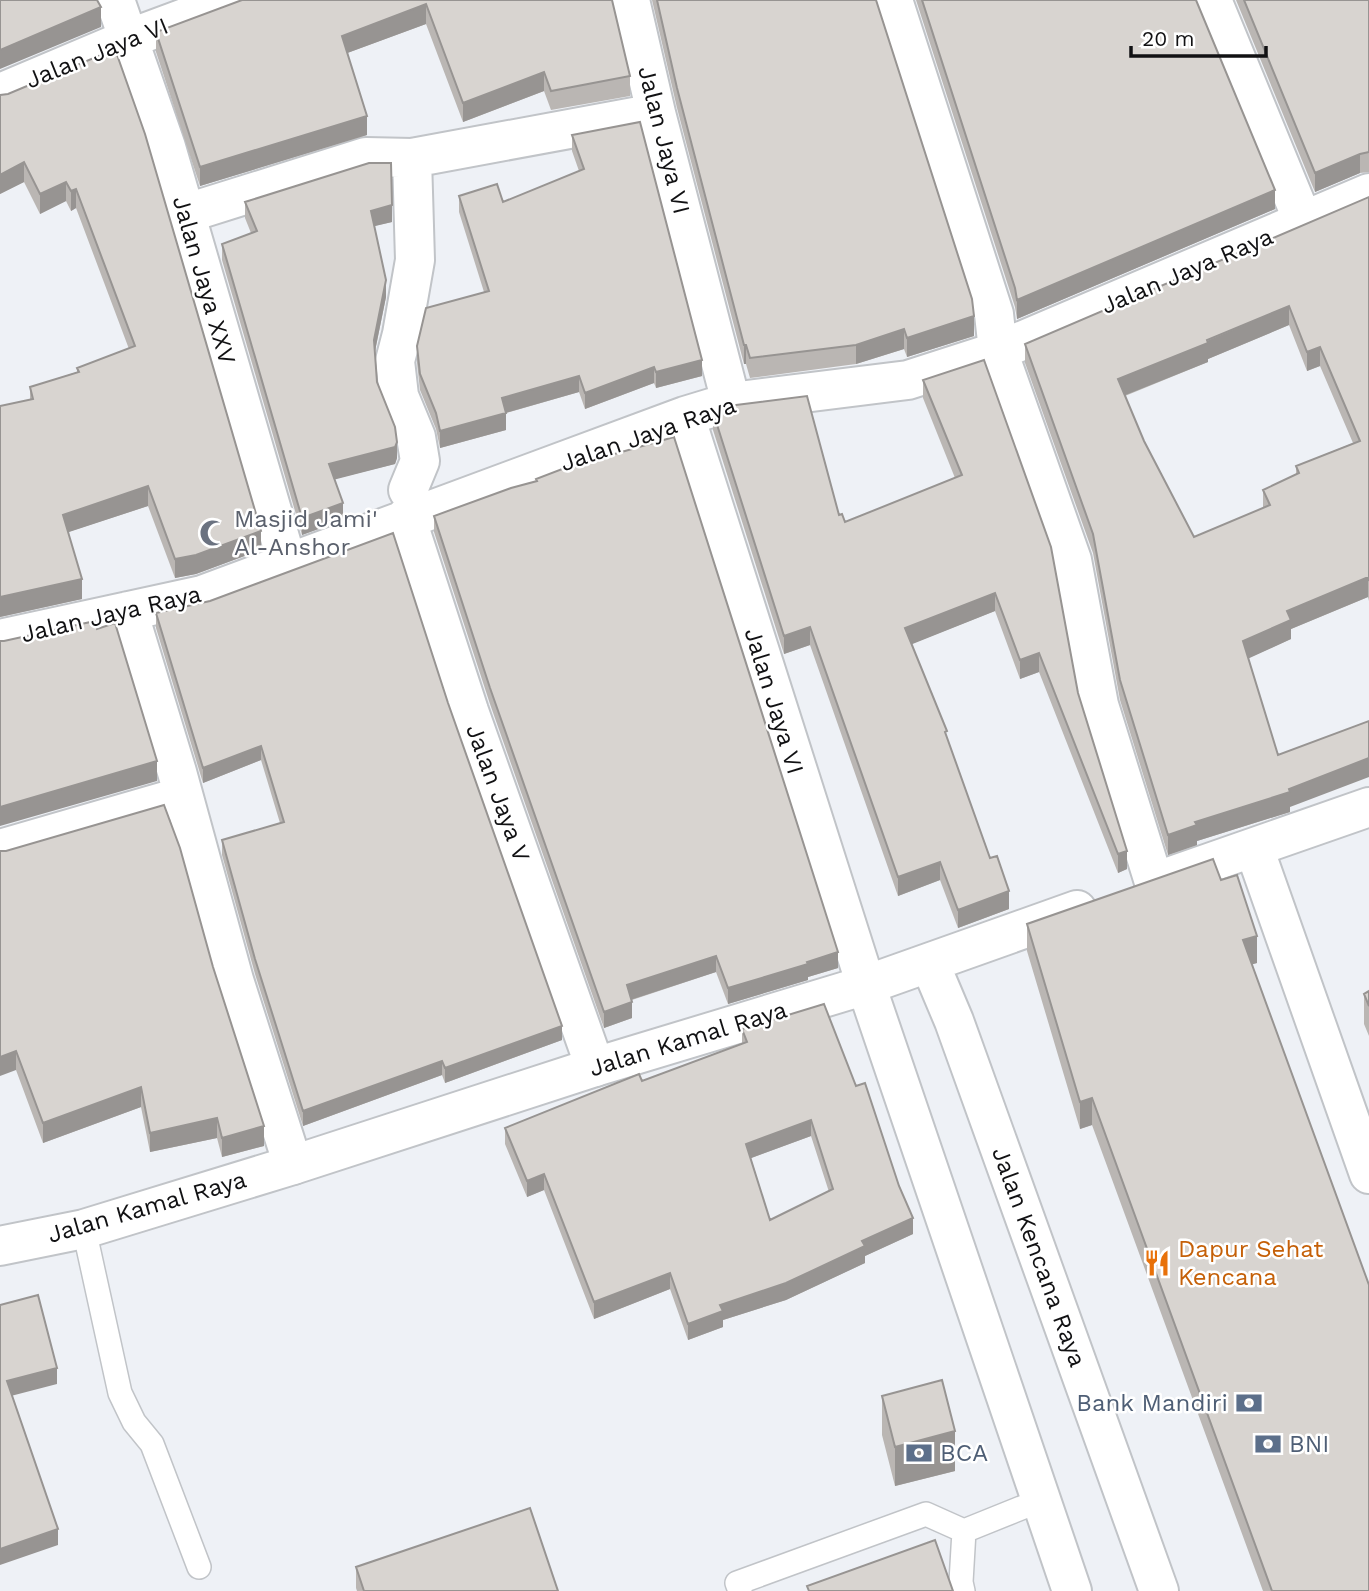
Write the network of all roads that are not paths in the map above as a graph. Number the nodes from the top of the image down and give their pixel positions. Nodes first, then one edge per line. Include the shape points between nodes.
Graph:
1 (115, 0) edge
2 (233, 0) edge
3 (630, 0) edge
4 (893, 0) edge
5 (1212, 0) edge
6 (128, 39) junction
7 (0, 93) edge
8 (656, 113) junction
9 (412, 158) junction
10 (1369, 193) edge
11 (184, 214) junction
12 (1303, 221) junction
13 (998, 351) junction
14 (731, 402) junction
15 (685, 416) junction
16 (407, 504) junction
17 (287, 562) junction
18 (128, 611) junction
19 (0, 639) edge
20 (183, 796) junction
21 (1369, 807) edge
22 (1254, 848) junction
23 (0, 849) edge
24 (1154, 882) junction
25 (930, 964) junction
26 (866, 985) junction
27 (595, 1067) junction
28 (293, 1165) junction
29 (1369, 1174) edge
30 (85, 1229) junction
31 (0, 1246) edge
32 (1041, 1500) junction
33 (964, 1531) junction
34 (199, 1567) dead end
35 (740, 1591) edge
36 (963, 1591) edge
37 (1072, 1591) edge
38 (1159, 1591) edge

1 - 6 street, Jalan Jaya XXV
2 - 6 street, Jalan Jaya VI
3 - 8 street, Jalan Jaya VI
4 - 13 street via 994,314
5 - 12 street
6 - 7 street, Jalan Jaya VI
6 - 11 street, Jalan Jaya XXV
8 - 9 street
8 - 14 street, Jalan Jaya VI
9 - 11 street via 366,157
9 - 16 street via 415,260 395,361 399,396 416,437 420,461
10 - 12 street, Jalan Jaya Raya
11 - 17 street, Jalan Jaya XXV
12 - 13 street, Jalan Jaya Raya
13 - 14 street, Jalan Jaya Raya via 908,380
13 - 24 street via 1072,560 1099,705
14 - 15 street, Jalan Jaya Raya
15 - 16 street, Jalan Jaya Raya via 511,482
15 - 26 street, Jalan Jaya VI
16 - 17 street, Jalan Jaya Raya
16 - 27 street, Jalan Jaya V via 468,711
17 - 18 street, Jalan Jaya Raya via 202,595
18 - 19 street, Jalan Jaya Raya
18 - 20 street
20 - 23 street
20 - 28 street via 234,980
21 - 22 street, Jalan Kamal Raya
22 - 24 street, Jalan Kamal Raya
22 - 29 street
24 - 25 street, Jalan Kamal Raya
25 - 26 street, Jalan Kamal Raya
25 - 38 street, Jalan Kencana Raya
26 - 27 street, Jalan Kamal Raya
26 - 32 street
27 - 28 street, Jalan Kamal Raya
28 - 30 street, Jalan Kamal Raya
30 - 31 street, Jalan Kamal Raya
30 - 34 lane via 120,1393 134,1422 152,1444
32 - 33 lane
32 - 37 street
33 - 35 lane via 926,1514 737,1583
33 - 36 lane

